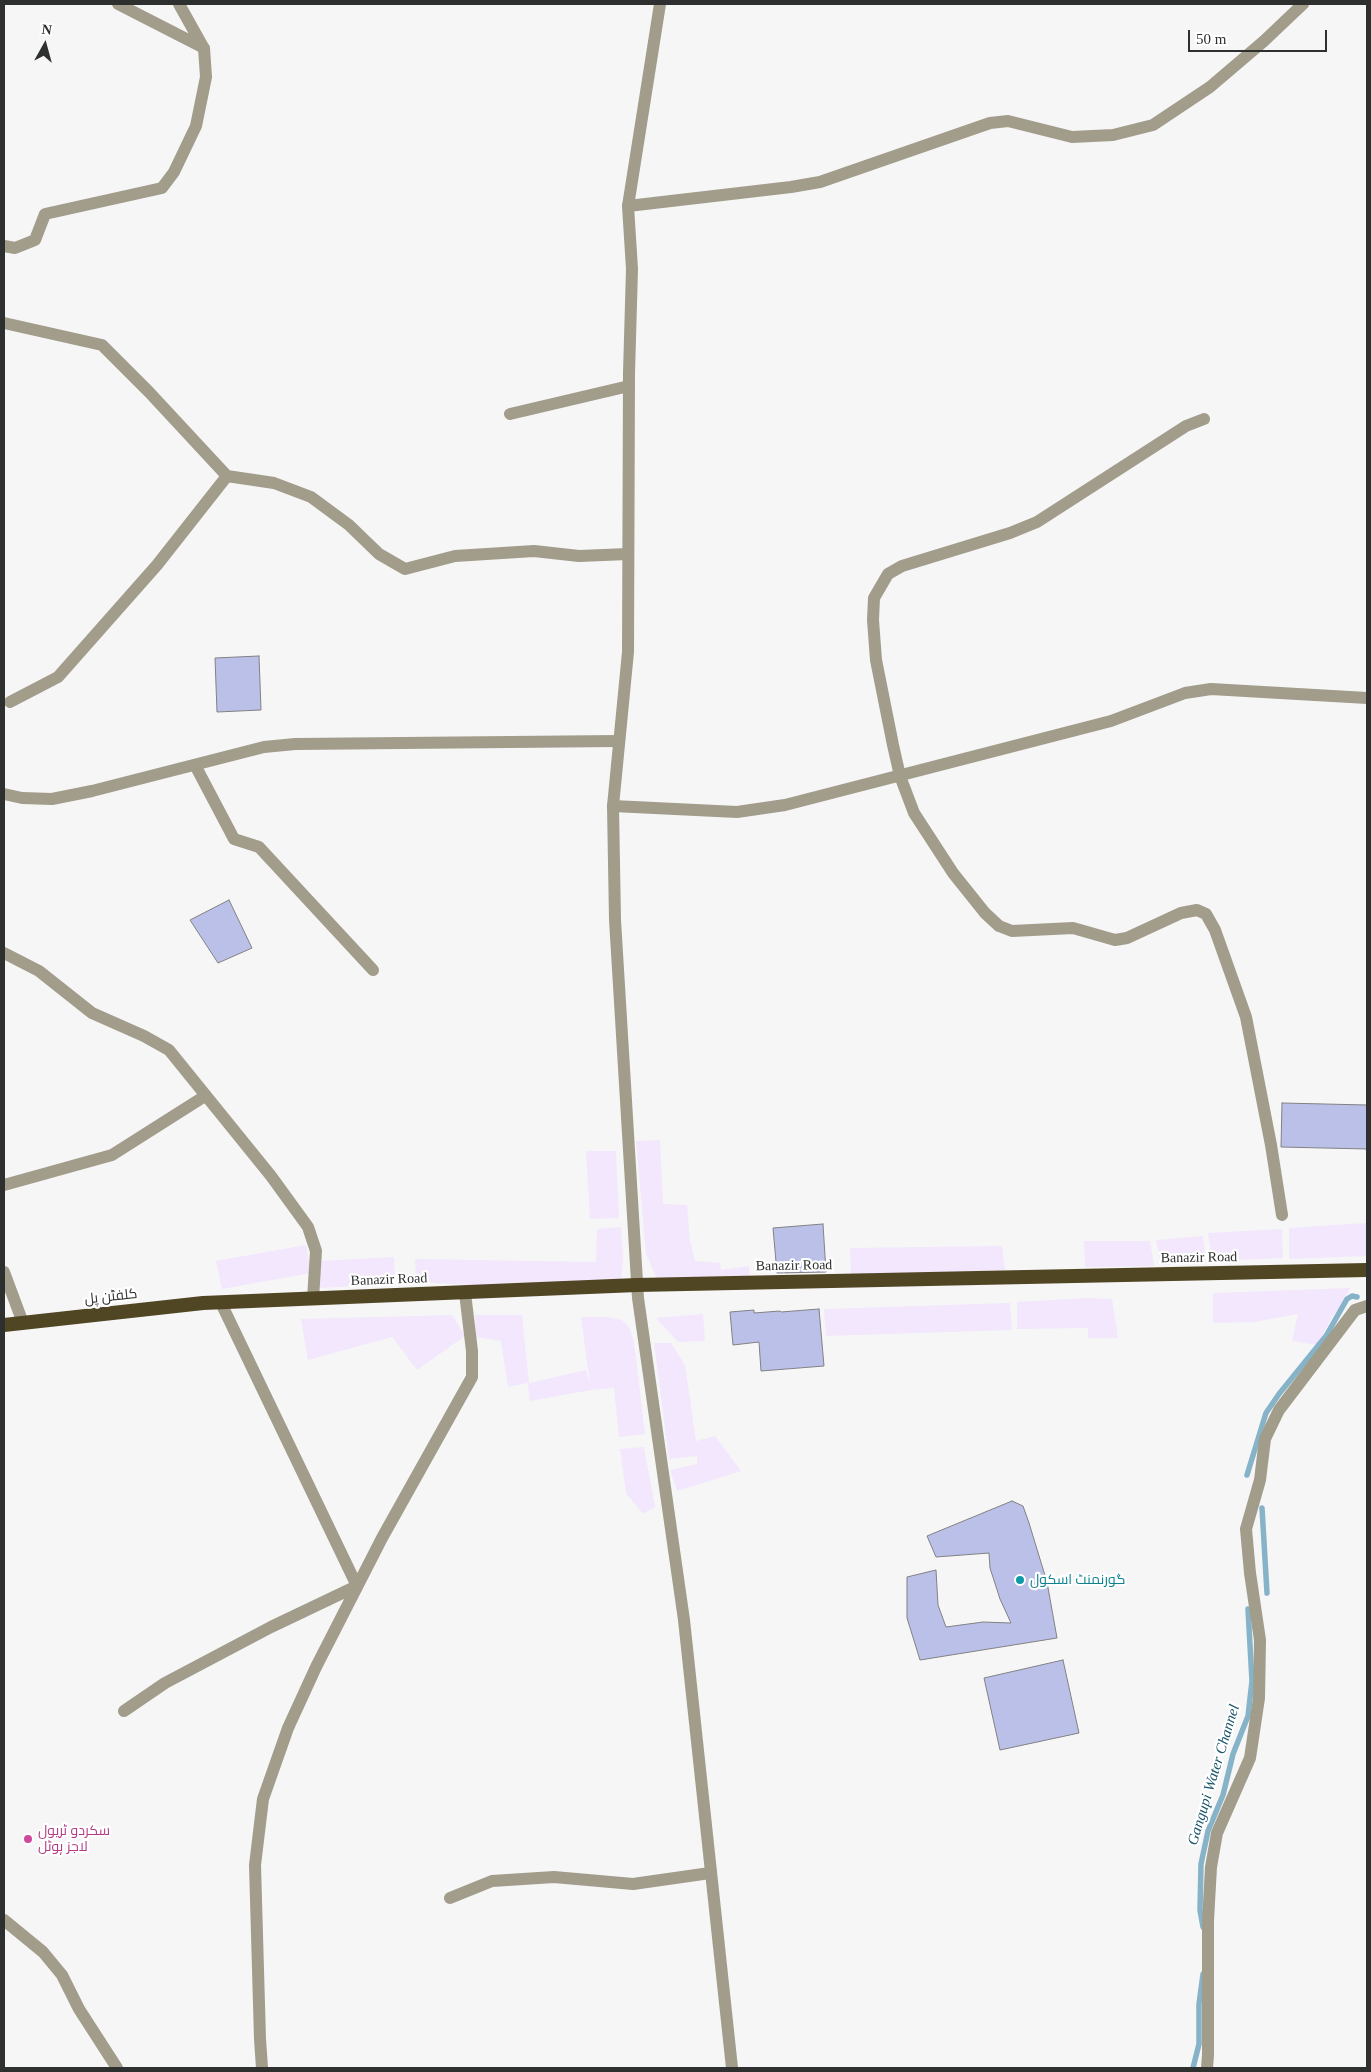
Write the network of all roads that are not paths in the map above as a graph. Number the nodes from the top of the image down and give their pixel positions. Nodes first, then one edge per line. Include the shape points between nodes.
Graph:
1 (118, 4) edge
2 (179, 4) edge
3 (660, 4) edge
4 (1303, 4) edge
5 (204, 48) junction
6 (628, 206) junction
7 (4, 246) edge
8 (4, 323) edge
9 (629, 386) junction
10 (510, 414) dead end
11 (1204, 418) dead end
12 (227, 476) junction
13 (628, 554) junction
14 (1367, 698) edge
15 (10, 702) dead end
16 (618, 741) junction
17 (195, 765) junction
18 (900, 776) junction
19 (4, 794) edge
20 (613, 806) junction
21 (4, 953) edge
22 (373, 970) dead end
23 (205, 1096) junction
24 (4, 1185) edge
25 (1282, 1215) dead end
26 (1367, 1270) edge
27 (4, 1272) edge
28 (638, 1285) junction
29 (465, 1293) junction
30 (313, 1299) junction
31 (222, 1303) junction
32 (1367, 1306) edge
33 (23, 1323) junction
34 (4, 1324) edge
35 (357, 1586) junction
36 (124, 1711) dead end
37 (710, 1873) junction
38 (450, 1898) dead end
39 (4, 1920) edge
40 (117, 2068) edge
41 (262, 2068) edge
42 (732, 2068) edge
43 (1207, 2068) edge

1 - 5 street
2 - 5 street
3 - 6 street
4 - 6 street via 1210,87 1153,125 1114,135 1072,137 1008,122 990,123 820,182
5 - 7 street via 206,77 196,126 174,172 162,188 45,214 35,240 14,248
6 - 9 street via 632,269
8 - 12 street via 102,345
9 - 10 street
9 - 13 street
11 - 18 street via 1186,426 1037,522 902,566 888,574 874,598 873,620 876,660
12 - 13 street via 274,483 311,498 349,525 379,554 405,569 454,556 534,551 579,556
12 - 15 street via 157,566 58,677
13 - 16 street via 628,652
14 - 18 street via 1210,689 1185,693 1111,721
16 - 17 street via 295,744 264,747
16 - 20 street
17 - 19 street via 52,799
17 - 22 street via 234,839 259,847
18 - 20 street via 785,804 737,812
18 - 25 street via 914,812 930,839 985,913 999,926 1012,931 1072,928 1115,940 1181,913 1197,910 1206,914 1246,1018
20 - 28 street via 615,920
21 - 23 street via 39,971 92,1013 169,1050
23 - 24 street via 112,1155
23 - 30 street via 308,1227 316,1251
26 - 28 highway, Banazir Road
27 - 33 street
28 - 29 highway, Banazir Road
28 - 37 street via 684,1620
29 - 30 highway, Banazir Road
29 - 35 street via 472,1377
30 - 31 highway, Banazir Road
31 - 33 highway, کلفٹن پل
31 - 35 street
32 - 43 street via 1355,1310 1279,1410 1265,1439 1260,1480 1246,1529 1260,1640 1259,1698 1250,1758 1217,1833 1211,1867
33 - 34 highway, کلفٹن پل
35 - 36 street via 165,1683
35 - 41 street via 288,1728 263,1799 255,1865
37 - 38 street via 633,1884 554,1877 492,1881
37 - 42 street
39 - 40 street via 43,1952 62,1975 79,2009

